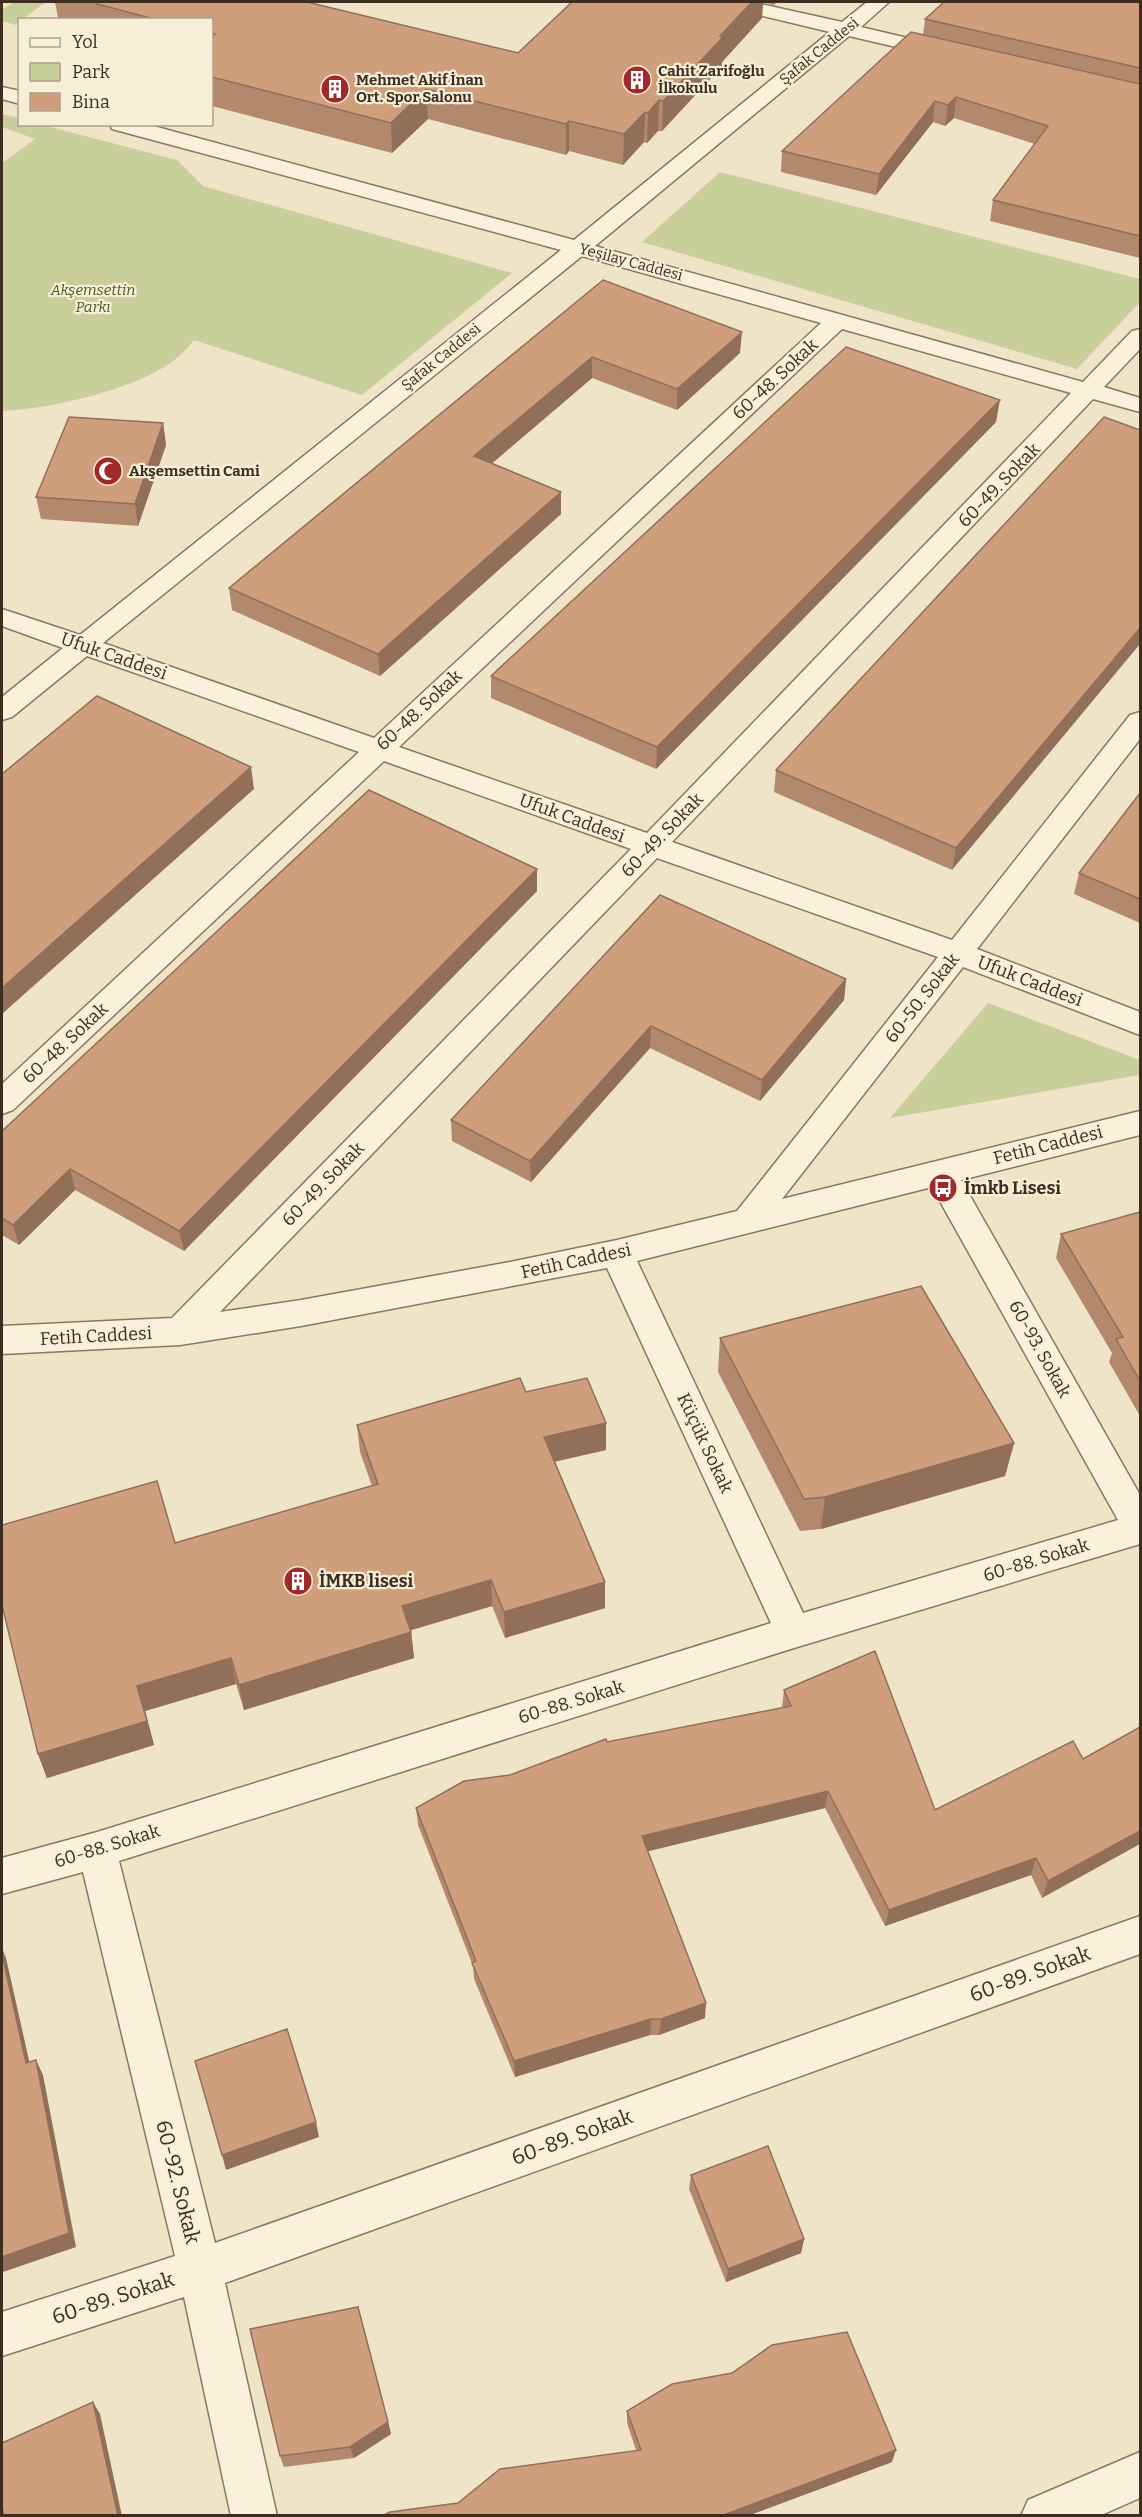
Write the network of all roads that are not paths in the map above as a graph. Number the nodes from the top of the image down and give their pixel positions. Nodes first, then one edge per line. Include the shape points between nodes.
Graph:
1 (728, 2) edge
2 (879, 2) edge
3 (846, 29) junction
4 (960, 56) edge
5 (2, 93) edge
6 (18, 97) edge
7 (127, 126) edge
8 (578, 248) junction
9 (838, 320) junction
10 (1140, 336) edge
11 (1089, 391) junction
12 (1140, 405) edge
13 (2, 617) edge
14 (84, 645) junction
15 (2, 711) edge
16 (1140, 721) edge
17 (377, 748) junction
18 (651, 846) junction
19 (958, 952) junction
20 (1140, 1024) edge
21 (2, 1102) edge
22 (1140, 1123) edge
23 (940, 1172) junction
24 (749, 1218) junction
25 (617, 1253) junction
26 (180, 1331) junction
27 (2, 1340) edge
28 (1140, 1528) edge
29 (794, 1632) junction
30 (97, 1850) junction
31 (2, 1876) edge
32 (1140, 1935) edge
33 (200, 2270) junction
34 (2, 2334) edge
35 (1140, 2475) edge
36 (254, 2516) edge
37 (1044, 2516) edge

1 - 3 street
2 - 3 street, Şafak Caddesi
3 - 4 street
3 - 8 street, Şafak Caddesi
5 - 6 street
7 - 8 street, Yeşilay Caddesi
8 - 9 street, Yeşilay Caddesi
8 - 14 street, Şafak Caddesi
9 - 11 street, Yeşilay Caddesi
9 - 17 street, 60-48. Sokak
10 - 11 street, 60-49. Sokak
11 - 12 street, Yeşilay Caddesi
11 - 18 street, 60-49. Sokak
13 - 14 street, Ufuk Caddesi
14 - 15 street, Şafak Caddesi
14 - 17 street, Ufuk Caddesi
16 - 19 street, 60-50. Sokak
17 - 18 street, Ufuk Caddesi
17 - 21 street, 60-48. Sokak
18 - 19 street, Ufuk Caddesi
18 - 26 street, 60-49. Sokak
19 - 20 street, Ufuk Caddesi
19 - 24 street, 60-50. Sokak
22 - 23 street, Fetih Caddesi
23 - 24 street, Fetih Caddesi
23 - 28 street, 60-93. Sokak
24 - 25 street, Fetih Caddesi
25 - 26 street, Fetih Caddesi via 301,1313
25 - 29 street, Küçük Sokak
26 - 27 street, Fetih Caddesi
28 - 29 street, 60-88. Sokak
29 - 30 street, 60-88. Sokak
30 - 31 street, 60-88. Sokak
30 - 33 street, 60-92. Sokak
32 - 33 street, 60-89. Sokak
33 - 34 street, 60-89. Sokak
33 - 36 street, 60-92. Sokak
35 - 37 street

